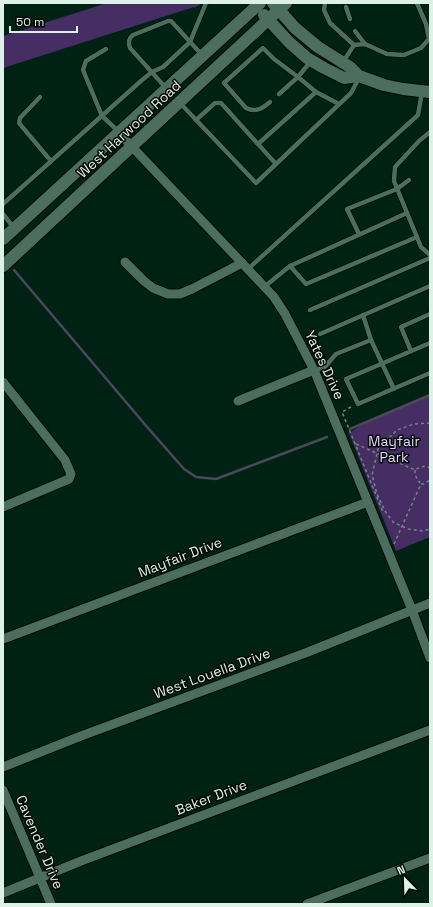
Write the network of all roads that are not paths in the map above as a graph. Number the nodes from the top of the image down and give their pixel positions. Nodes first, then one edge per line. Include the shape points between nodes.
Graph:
1 (206, 3) edge
2 (325, 3) edge
3 (417, 3) edge
4 (257, 4) edge
5 (346, 7) dead end
6 (276, 10) edge
7 (350, 20) dead end
8 (355, 31) dead end
9 (190, 42) junction
10 (365, 44) junction
11 (354, 45) junction
12 (106, 49) dead end
13 (202, 56) junction
14 (312, 60) junction
15 (343, 62) junction
16 (152, 72) junction
17 (359, 76) junction
18 (298, 77) junction
19 (167, 89) junction
20 (426, 91) edge
21 (316, 92) junction
22 (279, 94) dead end
23 (40, 97) dead end
24 (179, 102) junction
25 (270, 102) dead end
26 (340, 104) junction
27 (102, 116) junction
28 (196, 120) junction
29 (430, 132) edge
30 (119, 133) junction
31 (258, 144) junction
32 (132, 146) junction
33 (51, 161) junction
34 (276, 164) junction
35 (409, 180) dead end
36 (397, 189) junction
37 (3, 204) edge
38 (407, 213) junction
39 (3, 214) edge
40 (14, 228) junction
41 (358, 234) junction
42 (417, 237) junction
43 (3, 239) edge
44 (430, 255) edge
45 (430, 258) edge
46 (125, 262) dead end
47 (3, 266) edge
48 (245, 266) junction
49 (290, 266) junction
50 (430, 286) edge
51 (264, 287) junction
52 (310, 310) dead end
53 (430, 314) edge
54 (363, 315) junction
55 (320, 334) dead end
56 (371, 340) junction
57 (430, 343) edge
58 (411, 351) junction
59 (382, 364) junction
60 (314, 370) junction
61 (430, 373) edge
62 (3, 382) edge
63 (394, 389) junction
64 (238, 401) dead end
65 (368, 502) junction
66 (3, 507) edge
67 (430, 603) edge
68 (412, 610) junction
69 (3, 639) edge
70 (430, 658) edge
71 (430, 730) edge
72 (3, 767) edge
73 (3, 790) edge
74 (430, 858) edge
75 (40, 878) junction
76 (3, 894) edge
77 (51, 904) edge
78 (308, 904) edge

1 - 9 lane
2 - 11 lane via 324,10 330,23
3 - 10 lane via 429,39 422,48 404,55 387,54
4 - 6 main road
4 - 13 main road, West Harwood Road
5 - 7 lane
6 - 14 main road via 289,42
6 - 15 main road via 318,47
6 - 24 main road, West Harwood Road
8 - 10 lane
9 - 13 lane
9 - 16 lane via 163,67
9 - 16 lane via 171,21 133,34 129,41 130,48
10 - 11 lane
11 - 15 lane
12 - 27 lane via 86,61 83,70
13 - 19 main road, West Harwood Road
14 - 17 main road via 344,78
14 - 18 lane
15 - 17 main road
16 - 19 lane
16 - 27 lane
17 - 20 main road via 384,85
17 - 26 lane via 351,93
18 - 21 lane
18 - 22 lane
18 - 25 lane via 263,48 224,83 246,108 257,110
19 - 30 main road, West Harwood Road
20 - 48 lane via 418,115
21 - 26 lane
21 - 31 lane
23 - 33 lane via 20,118 19,123
24 - 28 lane
24 - 32 main road, West Harwood Road
26 - 34 lane
27 - 30 lane
27 - 33 lane
28 - 31 lane via 214,102 220,103
28 - 34 lane via 256,183
29 - 36 lane via 394,166
30 - 32 street, Yates Drive
30 - 40 main road, West Harwood Road
31 - 34 lane
32 - 47 main road, West Harwood Road
32 - 48 street, Yates Drive
33 - 37 lane
35 - 36 lane
36 - 38 lane
36 - 41 lane via 347,209
38 - 41 lane
38 - 42 lane
39 - 40 lane
40 - 43 main road, West Harwood Road
41 - 49 lane
42 - 44 lane via 421,247
42 - 49 lane via 306,284
45 - 52 lane
46 - 48 street via 153,288 168,294 180,294
48 - 51 street, Yates Drive
49 - 51 lane
50 - 54 lane
51 - 60 street, Yates Drive via 285,314
53 - 58 lane via 401,327
54 - 55 lane
54 - 56 lane
56 - 59 lane
56 - 60 lane via 336,354 324,368
57 - 58 lane
58 - 59 lane
59 - 63 lane
59 - 63 lane via 346,379 358,404
60 - 64 street
60 - 65 street, Yates Drive
61 - 63 lane
62 - 66 street via 65,460 71,474 69,479
65 - 68 street, Yates Drive
65 - 69 street, Mayfair Drive
67 - 68 street, West Louella Drive
68 - 70 street, Yates Drive
68 - 72 street, West Louella Drive
71 - 75 street, Baker Drive via 81,860
73 - 75 street, Cavender Drive
74 - 78 street
75 - 76 street, Baker Drive
75 - 77 street, Cavender Drive

